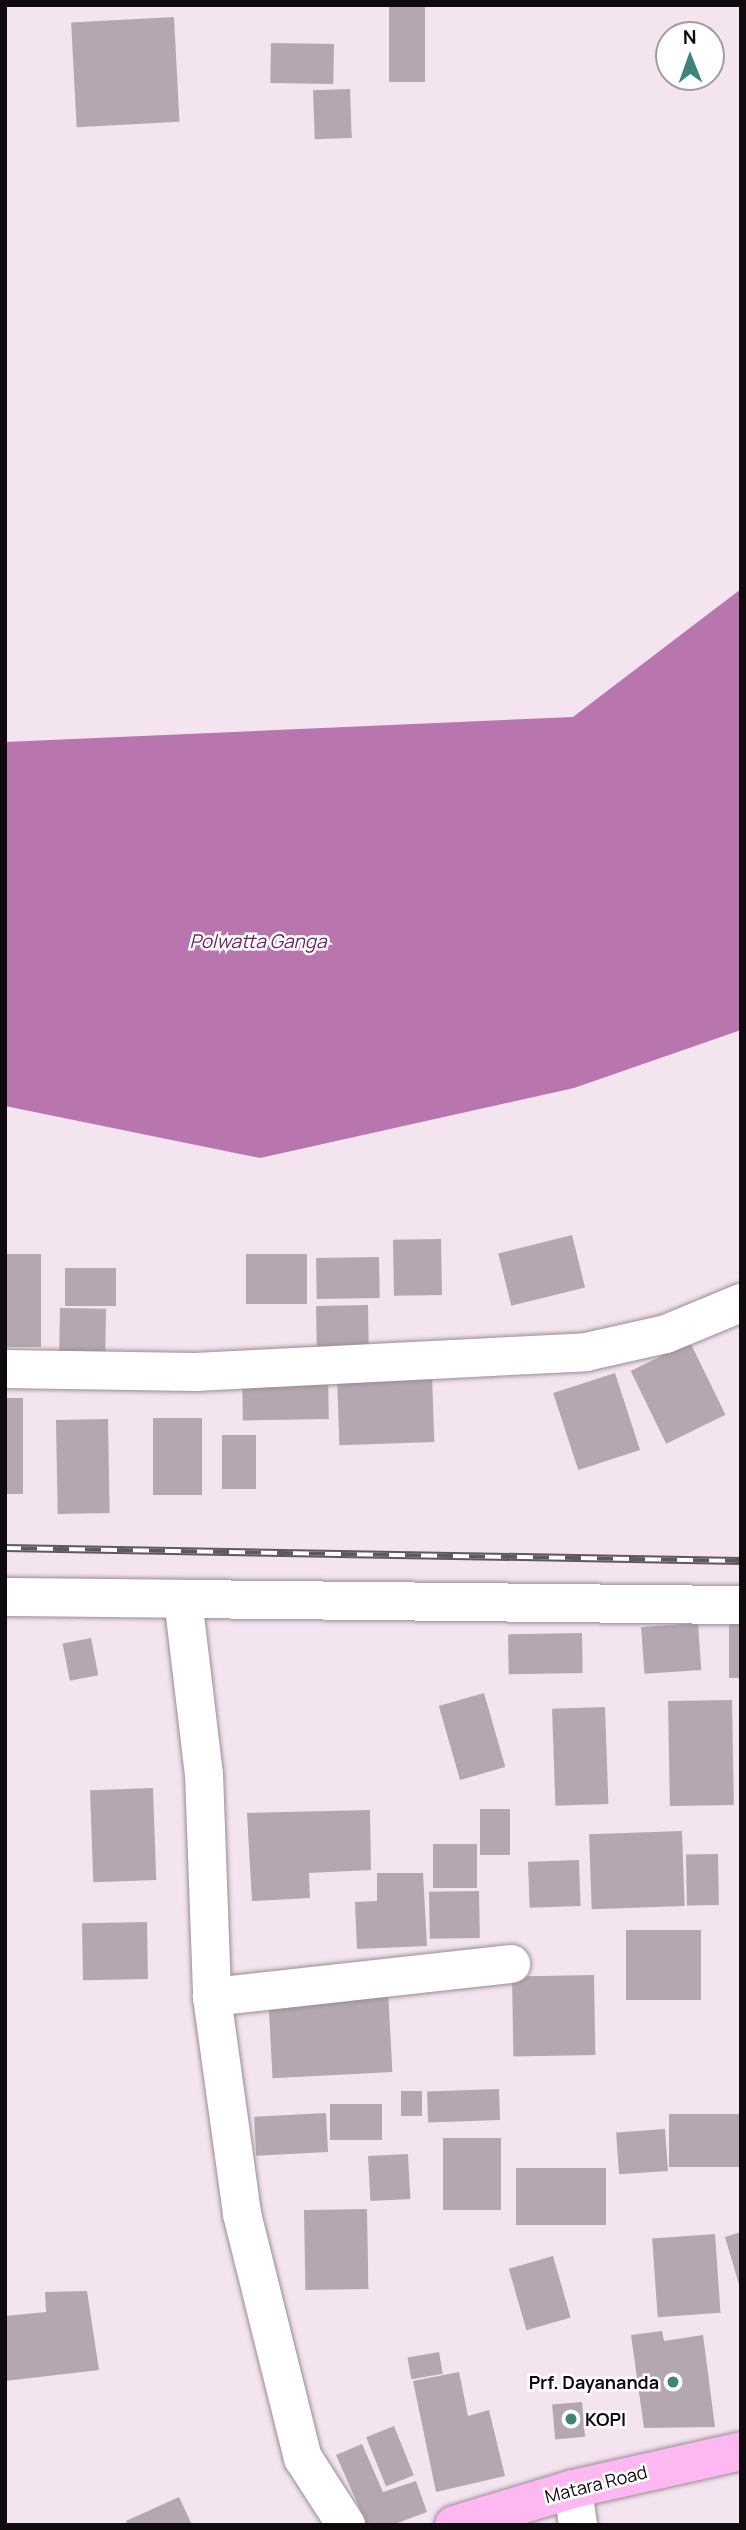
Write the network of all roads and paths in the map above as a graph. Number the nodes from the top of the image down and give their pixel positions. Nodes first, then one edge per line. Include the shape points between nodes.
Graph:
1 (741, 1303) edge
2 (5, 1369) edge
3 (5, 1597) edge
4 (183, 1599) junction
5 (741, 1605) edge
6 (511, 1964) dead end
7 (212, 1997) junction
8 (741, 2451) edge
9 (576, 2507) edge
10 (346, 2525) edge
11 (454, 2525) edge

1 - 2 street via 666,1334 586,1352 195,1372
3 - 4 street
4 - 5 street
4 - 7 street via 204,1774
6 - 7 street
7 - 10 street via 242,2214 300,2445
8 - 9 highway, Matara Road
9 - 11 highway, Matara Road

